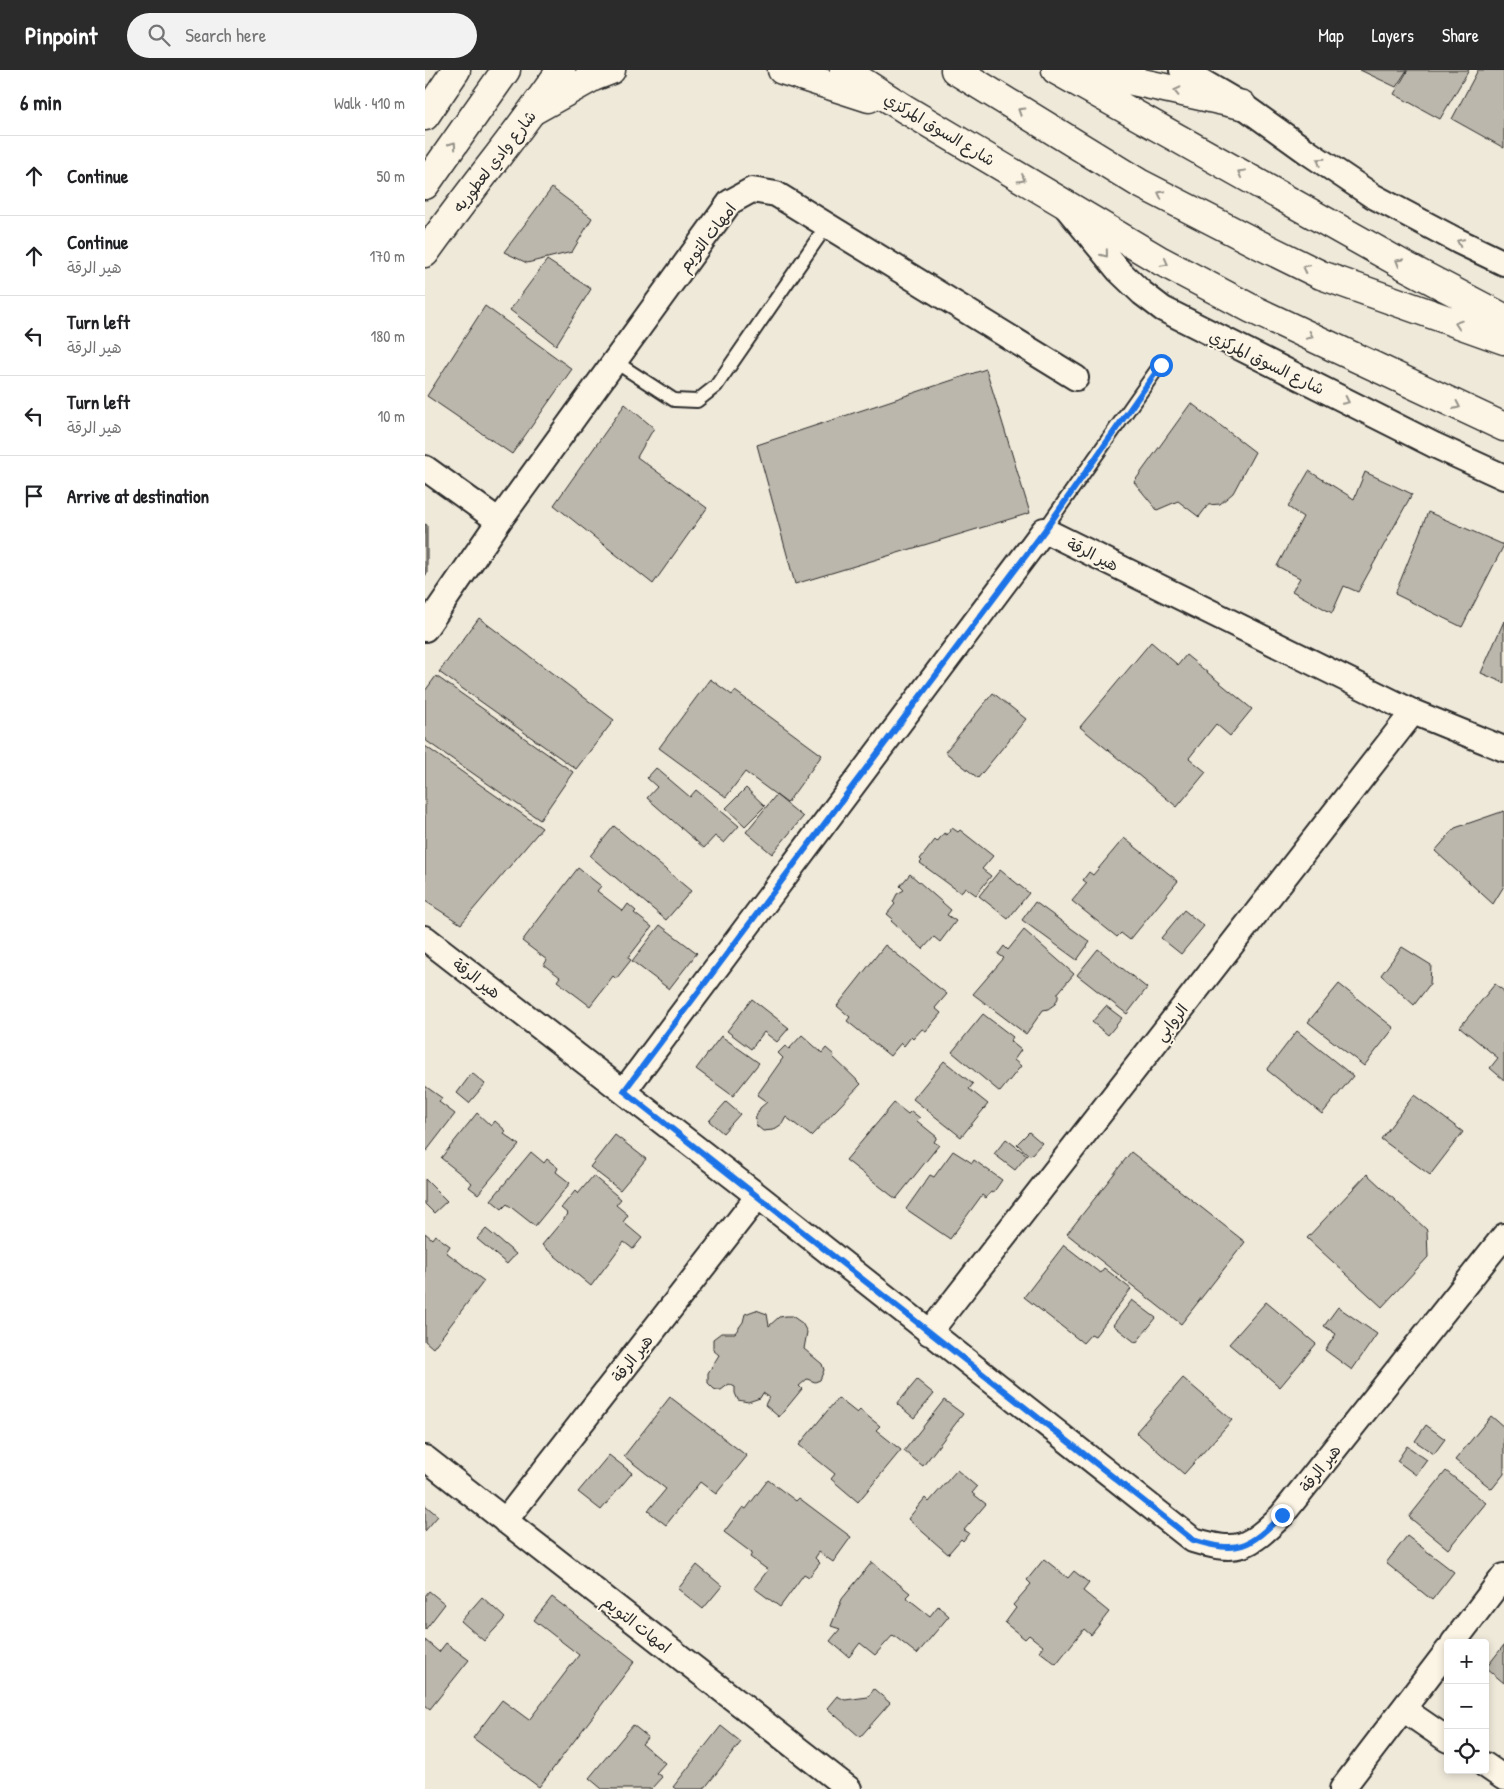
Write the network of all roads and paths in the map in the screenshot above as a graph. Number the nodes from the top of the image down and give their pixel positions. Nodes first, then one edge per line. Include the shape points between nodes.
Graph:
1 (456, 70) edge
2 (506, 70) edge
3 (561, 70) edge
4 (611, 70) edge
5 (782, 70) edge
6 (844, 70) edge
7 (955, 70) edge
8 (1056, 70) edge
9 (1083, 70) edge
10 (1182, 70) edge
11 (1242, 105) junction
12 (905, 109) junction
13 (534, 110) junction
14 (425, 116) edge
15 (425, 184) edge
16 (1063, 203) junction
17 (827, 225) junction
18 (425, 254) edge
19 (1504, 263) edge
20 (1504, 318) edge
21 (1504, 340) edge
22 (614, 361) junction
23 (1161, 365) dead end
24 (1076, 378) dead end
25 (1504, 427) edge
26 (425, 468) edge
27 (1504, 477) edge
28 (499, 521) junction
29 (1045, 530) junction
30 (425, 629) edge
31 (1413, 712) junction
32 (1504, 749) edge
33 (425, 938) edge
34 (624, 1091) junction
35 (758, 1196) junction
36 (1504, 1236) edge
37 (929, 1333) junction
38 (425, 1458) edge
39 (505, 1521) junction
40 (1504, 1576) edge
41 (1456, 1639) edge
42 (1444, 1655) edge
43 (1403, 1709) junction
44 (1444, 1737) edge
45 (1489, 1768) edge
46 (1504, 1778) edge
47 (849, 1789) edge
48 (1342, 1789) edge

1 - 14 main road
15 -> 2 main road
3 - 13 main road, شارع وادي لعطوريه
4 - 13 main road
5 - 12 main road
6 - 12 main road, شارع السوق المركزي
21 -> 7 main road via 1321,275 1256,244 1139,183
20 -> 8 main road
11 -> 9 main road
10 - 11 street
19 -> 11 street via 1373,196
12 -> 16 main road, شارع السوق المركزي
13 - 18 main road, شارع وادي لعطوريه
16 -> 25 main road, شارع السوق المركزي via 1161,261 1253,309
16 -> 27 street, شارع السوق المركزي via 1119,271 1163,309
17 - 22 street, امهات التويم via 776,194 752,190 730,202
17 - 22 lane via 716,386 697,401 674,400
17 - 24 street, امهات التويم
22 - 28 street, امهات التويم
23 - 29 lane
26 - 28 street
28 - 30 street, امهات التويم
29 - 31 street, هير الرقة
29 - 34 street
31 - 32 street, هير الرقة
31 - 37 street, الروابي
33 - 34 street, هير الرقة
34 - 35 street, هير الرقة
35 - 37 street, هير الرقة
35 - 39 street, هير الرقة
36 - 37 street, هير الرقة via 1282,1515 1261,1535 1240,1547 1216,1547 1193,1540
38 - 39 street, امهات التويم
39 - 47 street, امهات التويم
40 - 41 street
42 - 43 street
43 - 44 street
43 - 48 street
45 - 46 street

